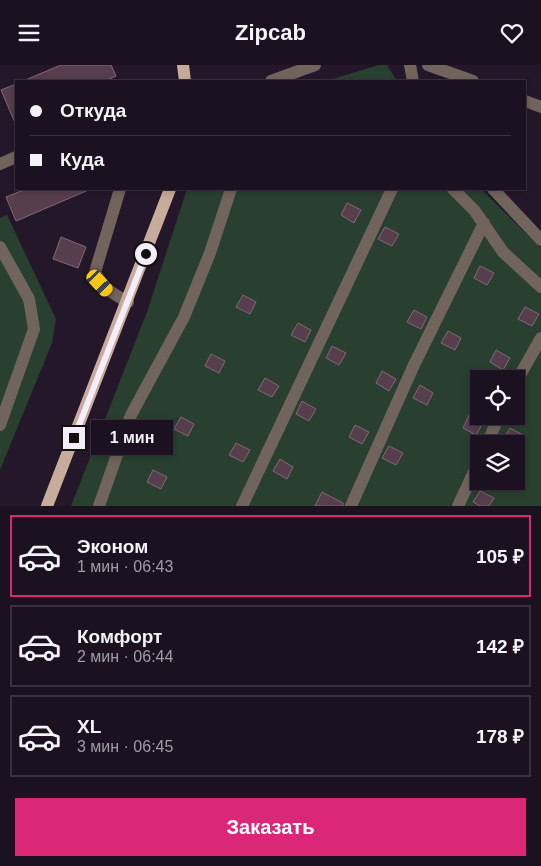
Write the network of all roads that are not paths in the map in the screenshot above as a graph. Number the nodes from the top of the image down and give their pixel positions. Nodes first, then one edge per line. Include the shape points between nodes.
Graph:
1 (183, 65) edge
2 (315, 65) edge
3 (410, 65) edge
4 (428, 65) edge
5 (185, 80) edge
6 (274, 80) edge
7 (413, 80) edge
8 (470, 80) edge
9 (526, 101) edge
10 (541, 107) edge
11 (15, 157) edge
12 (0, 164) edge
13 (120, 190) edge
14 (170, 190) edge
15 (231, 190) edge
16 (392, 190) edge
17 (454, 190) edge
18 (494, 190) edge
19 (484, 223) junction
20 (541, 240) edge
21 (0, 247) edge
22 (541, 287) edge
23 (128, 303) junction
24 (541, 338) edge
25 (523, 370) edge
26 (0, 425) edge
27 (470, 480) edge
28 (47, 506) edge
29 (99, 506) edge
30 (242, 506) edge
31 (351, 506) edge
32 (458, 506) edge

1 - 5 main road
2 - 6 street
3 - 7 street
4 - 8 street
9 - 10 street
11 - 12 street
13 - 23 street via 95,272 109,292
14 - 23 main road
15 - 29 street via 184,317 131,415
16 - 30 street
17 - 19 street
18 - 20 street
19 - 22 street via 503,252
19 - 31 street
21 - 26 street via 29,299 34,329
23 - 28 main road
24 - 25 street
27 - 32 street

